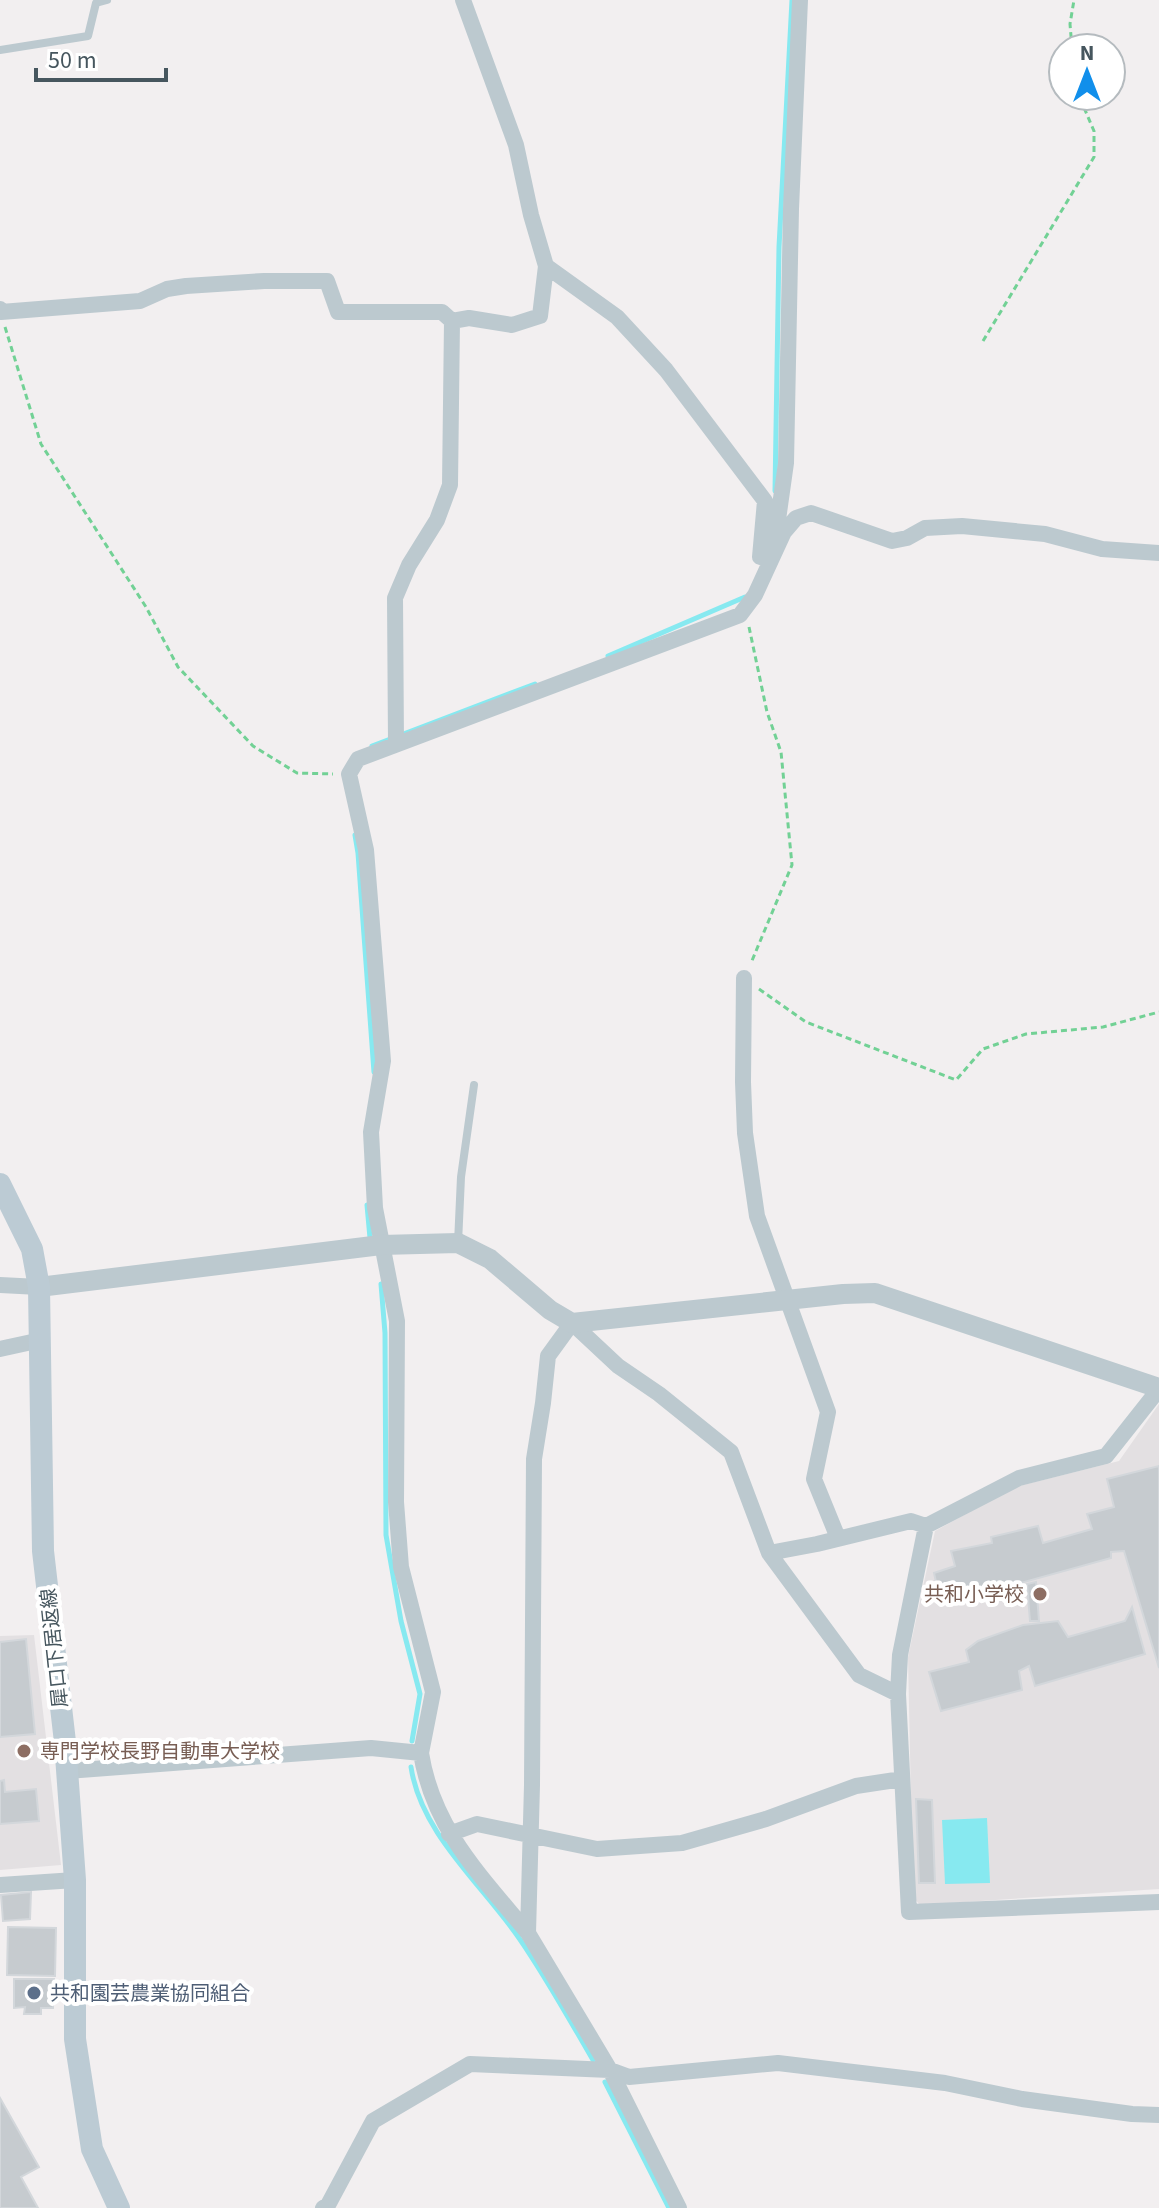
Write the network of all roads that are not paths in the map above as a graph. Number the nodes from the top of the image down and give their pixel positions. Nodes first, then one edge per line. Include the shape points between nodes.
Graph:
1 (107, 0) edge
2 (463, 0) edge
3 (800, 0) edge
4 (0, 50) edge
5 (546, 266) junction
6 (0, 310) edge
7 (452, 321) junction
8 (1159, 553) edge
9 (771, 559) junction
10 (395, 738) junction
11 (744, 978) road end
12 (474, 1085) dead end
13 (0, 1184) edge
14 (458, 1243) junction
15 (381, 1245) junction
16 (0, 1285) edge
17 (39, 1287) junction
18 (786, 1302) junction
19 (572, 1323) junction
20 (41, 1340) junction
21 (0, 1349) edge
22 (1159, 1389) edge
23 (926, 1526) junction
24 (838, 1538) junction
25 (769, 1553) junction
26 (898, 1694) junction
27 (421, 1753) junction
28 (67, 1771) junction
29 (902, 1779) junction
30 (449, 1834) junction
31 (531, 1837) junction
32 (75, 1880) junction
33 (0, 1885) edge
34 (1158, 1904) edge
35 (528, 1933) junction
36 (610, 2070) junction
37 (1159, 2115) edge
38 (119, 2208) edge
39 (323, 2208) edge
40 (679, 2208) edge

1 - 4 lane via 96,3 88,36
2 - 5 street via 516,145
3 - 9 street via 786,463
5 - 7 street via 540,316 512,325 469,318
5 - 9 street via 617,317 666,370 765,501 760,557
6 - 7 street via 140,301 186,286 327,281 338,312 442,312
7 - 10 street via 450,485 395,598
8 - 9 street via 962,526 925,528 892,541 811,513 796,518
9 - 10 street via 740,615
10 - 15 street via 358,759 349,774 366,850 383,1061 371,1132
11 - 18 street via 747,1147 757,1216
12 - 14 lane
13 - 17 main road, 犀口下居返線 via 32,1249
14 - 15 street
14 - 19 street via 490,1259
15 - 17 street
15 - 27 street via 397,1321 401,1567 433,1692
16 - 17 street
17 - 20 main road, 犀口下居返線
18 - 19 street
18 - 22 street via 875,1293
18 - 24 street via 828,1412 814,1479
19 - 25 street via 618,1366 731,1452
19 - 31 street via 548,1356 534,1459
20 - 21 street
20 - 28 main road, 犀口下居返線 via 43,1551
22 - 23 street via 1106,1456 1019,1478
23 - 24 street via 911,1521
23 - 26 street via 900,1655
24 - 25 street
25 - 26 street via 859,1675
26 - 29 street
27 - 28 street via 371,1748
27 - 30 street via 425,1778
28 - 32 main road, 犀口下居返線
29 - 31 street via 856,1786 682,1843 597,1849
29 - 34 street via 909,1912
30 - 31 street via 477,1824
30 - 35 street
31 - 35 street
32 - 33 street
32 - 38 main road, 犀口下居返線 via 75,2039 92,2149
35 - 36 street
36 - 37 street via 629,2077 778,2063
36 - 39 street via 470,2064 373,2121
36 - 40 street

